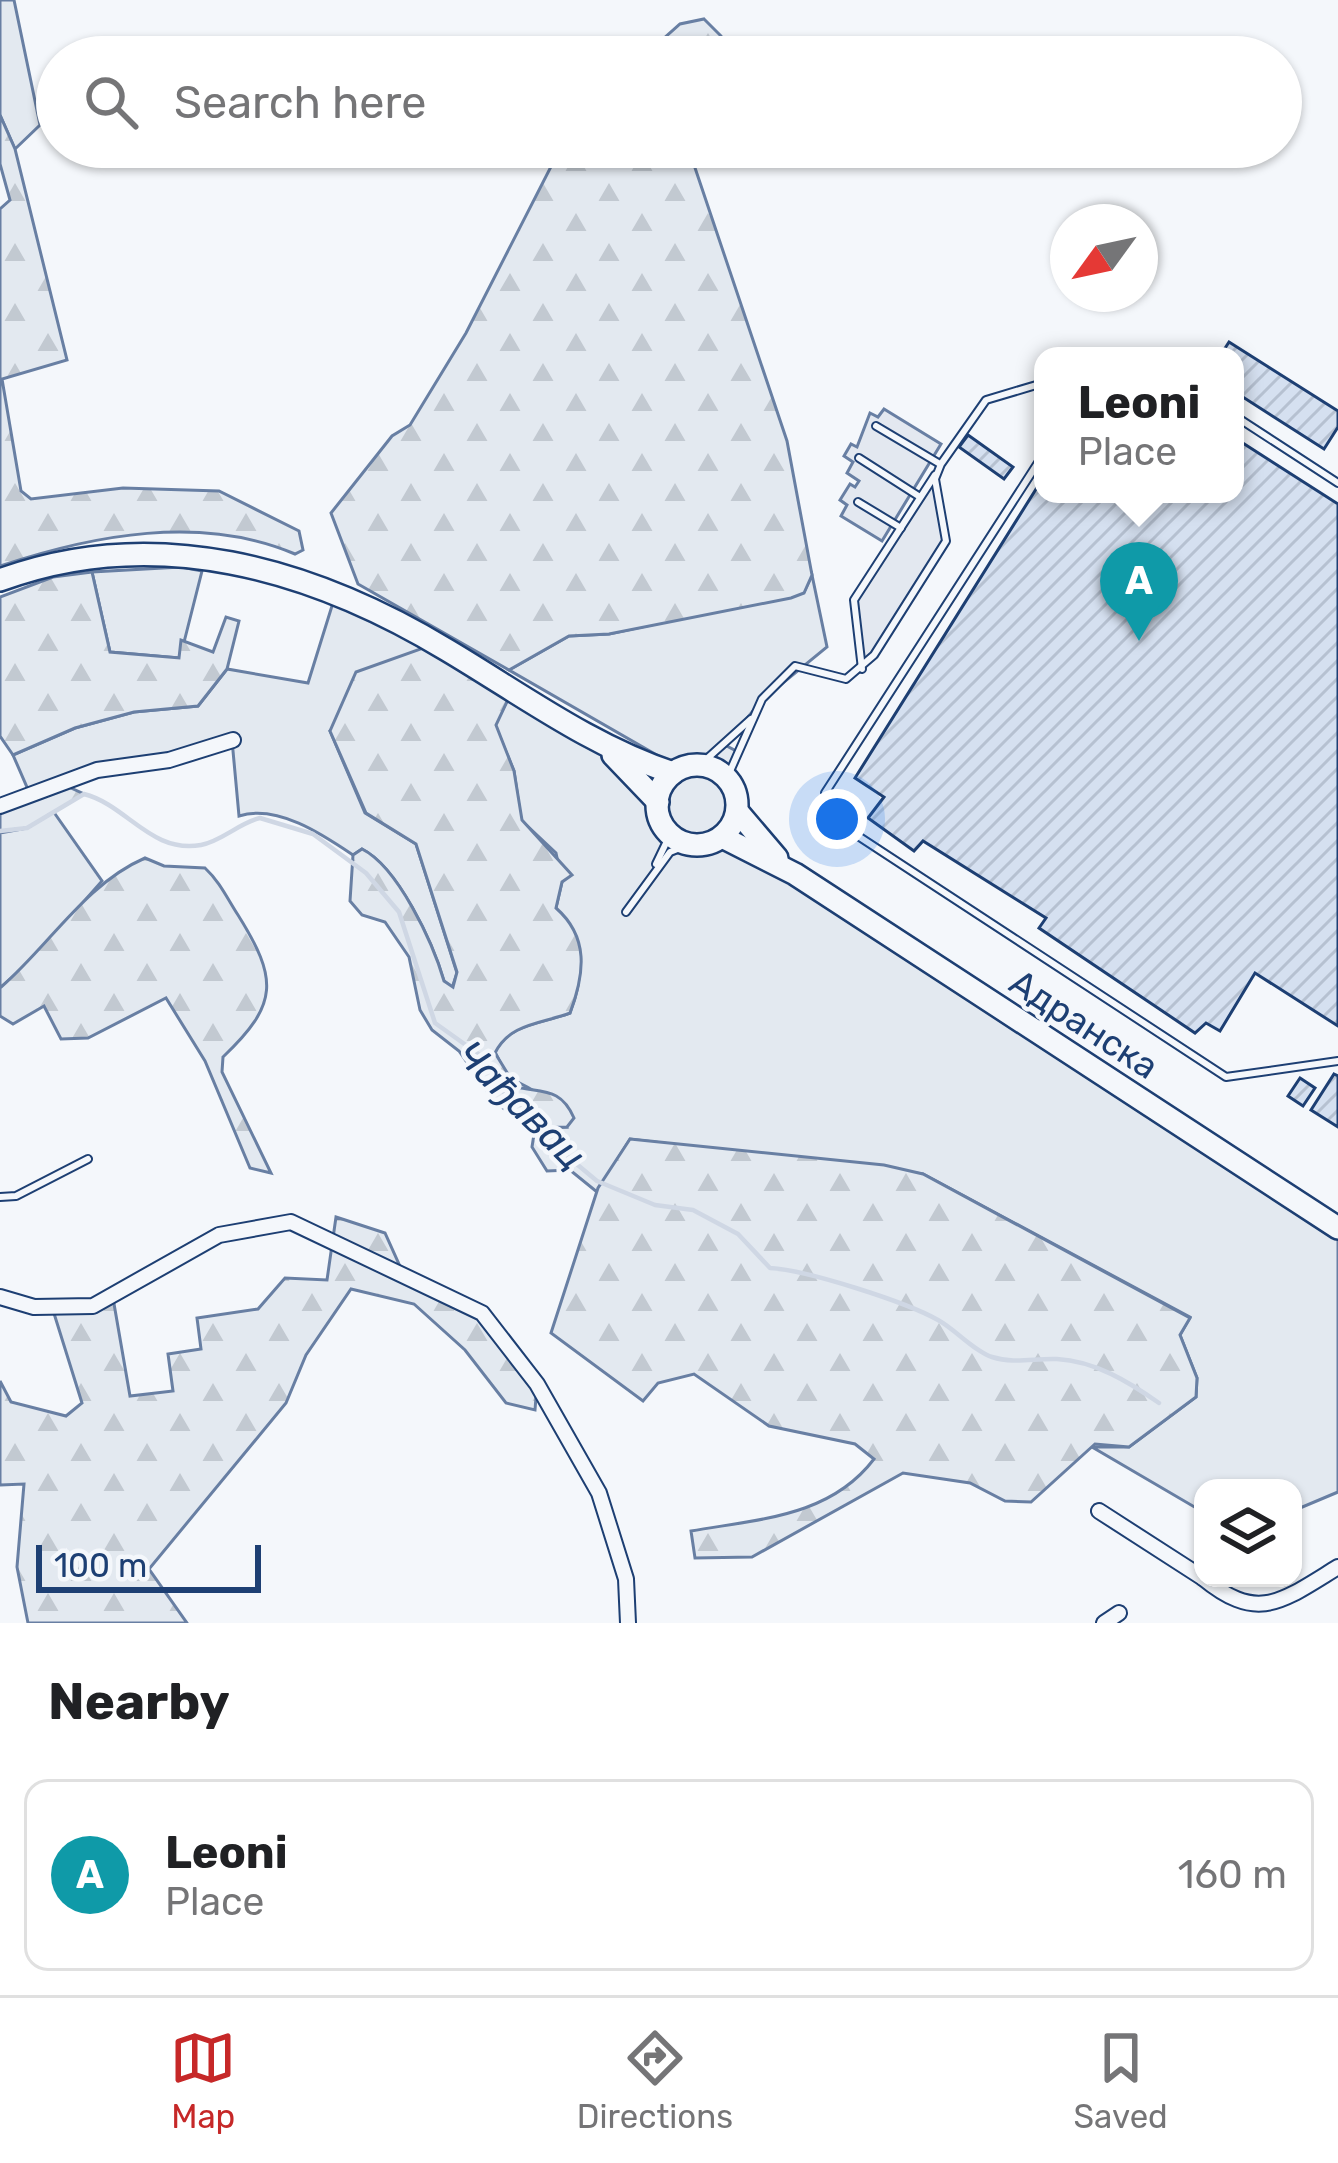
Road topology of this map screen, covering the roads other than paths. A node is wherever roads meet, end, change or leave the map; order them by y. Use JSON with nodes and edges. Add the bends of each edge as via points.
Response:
{"nodes":[{"id":1,"x":1034,"y":386,"type":"edge"},
{"id":2,"x":1244,"y":422,"type":"edge"},
{"id":3,"x":876,"y":426,"type":"dead end"},
{"id":4,"x":859,"y":458,"type":"dead end"},
{"id":5,"x":939,"y":468,"type":"junction"},
{"id":6,"x":1034,"y":469,"type":"edge"},
{"id":7,"x":1338,"y":483,"type":"edge"},
{"id":8,"x":920,"y":497,"type":"junction"},
{"id":9,"x":858,"y":502,"type":"dead end"},
{"id":10,"x":901,"y":528,"type":"junction"},
{"id":11,"x":0,"y":580,"type":"edge"},
{"id":12,"x":862,"y":668,"type":"junction"},
{"id":13,"x":754,"y":716,"type":"junction"},
{"id":14,"x":595,"y":739,"type":"junction"},
{"id":15,"x":232,"y":740,"type":"dead end"},
{"id":16,"x":700,"y":765,"type":"junction"},
{"id":17,"x":673,"y":773,"type":"junction"},
{"id":18,"x":727,"y":778,"type":"junction"},
{"id":19,"x":658,"y":802,"type":"junction"},
{"id":20,"x":0,"y":806,"type":"edge"},
{"id":21,"x":737,"y":811,"type":"junction"},
{"id":22,"x":665,"y":829,"type":"junction"},
{"id":23,"x":722,"y":837,"type":"junction"},
{"id":24,"x":691,"y":844,"type":"junction"},
{"id":25,"x":795,"y":874,"type":"junction"},
{"id":26,"x":642,"y":889,"type":"junction"},
{"id":27,"x":626,"y":911,"type":"dead end"},
{"id":28,"x":1338,"y":1061,"type":"edge"},
{"id":29,"x":88,"y":1159,"type":"dead end"},
{"id":30,"x":0,"y":1197,"type":"edge"},
{"id":31,"x":1338,"y":1228,"type":"edge"},
{"id":32,"x":0,"y":1298,"type":"edge"},
{"id":33,"x":1099,"y":1511,"type":"dead end"},
{"id":34,"x":1338,"y":1568,"type":"edge"},
{"id":35,"x":1194,"y":1572,"type":"edge"},
{"id":36,"x":1302,"y":1585,"type":"edge"},
{"id":37,"x":1213,"y":1587,"type":"edge"},
{"id":38,"x":1298,"y":1587,"type":"edge"},
{"id":39,"x":1119,"y":1612,"type":"dead end"},
{"id":40,"x":628,"y":1623,"type":"edge"},
{"id":41,"x":1104,"y":1623,"type":"edge"}],
"edges":[{"from":1,"to":5,"type":"lane","via":[[986,400]]},
{"from":2,"to":7,"type":"lane"},
{"from":3,"to":5,"type":"lane"},
{"from":4,"to":8,"type":"lane"},
{"from":5,"to":8,"type":"lane"},
{"from":5,"to":12,"type":"lane","via":[[946,541]]},
{"from":6,"to":28,"type":"lane","via":[[825,793],[826,815],[1226,1077]]},
{"from":8,"to":10,"type":"lane"},
{"from":9,"to":10,"type":"lane"},
{"from":10,"to":12,"type":"lane","via":[[852,608]]},
{"from":11,"to":14,"type":"main road","via":[[73,559],[145,553],[272,570],[400,623]]},
{"from":12,"to":13,"type":"lane","via":[[846,680],[795,666]]},
{"from":13,"to":16,"type":"lane"},
{"from":13,"to":18,"type":"lane"},
{"from":14,"to":17,"type":"main road"},
{"from":14,"to":19,"type":"main road"},
{"from":15,"to":20,"type":"street","via":[[97,770]]},
{"from":16,"to":17,"type":"main road"},
{"from":16,"to":18,"type":"main road"},
{"from":17,"to":19,"type":"main road"},
{"from":18,"to":21,"type":"main road"},
{"from":19,"to":22,"type":"main road"},
{"from":21,"to":23,"type":"main road"},
{"from":21,"to":25,"type":"main road","name":"Адранска"},
{"from":22,"to":24,"type":"main road"},
{"from":22,"to":26,"type":"lane","via":[[664,849]]},
{"from":23,"to":24,"type":"main road"},
{"from":23,"to":25,"type":"main road","name":"Адранска"},
{"from":24,"to":26,"type":"lane","via":[[670,853]]},
{"from":25,"to":31,"type":"main road","name":"Адранска"},
{"from":26,"to":27,"type":"lane"},
{"from":29,"to":30,"type":"lane"},
{"from":32,"to":40,"type":"street","via":[[34,1307],[93,1306],[219,1235],[291,1222],[482,1313],[537,1384],[599,1492],[626,1579]]},
{"from":33,"to":35,"type":"street"},
{"from":34,"to":36,"type":"street"},
{"from":37,"to":38,"type":"street","via":[[1256,1607]]},
{"from":39,"to":41,"type":"street"}]}
